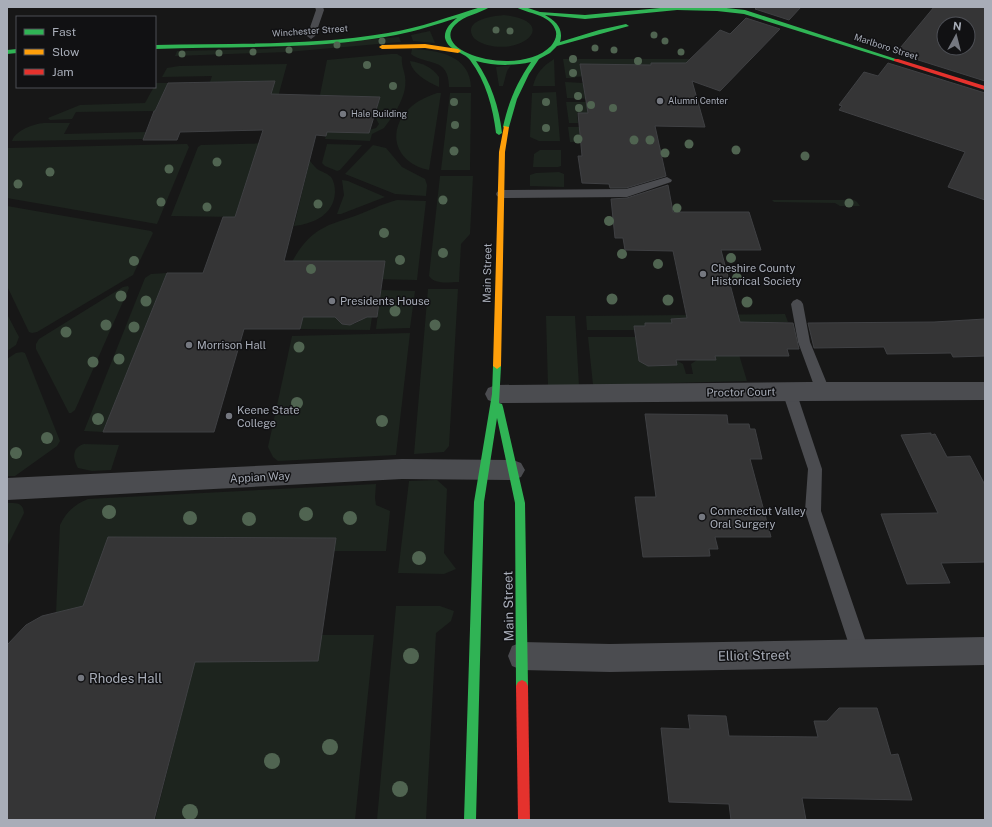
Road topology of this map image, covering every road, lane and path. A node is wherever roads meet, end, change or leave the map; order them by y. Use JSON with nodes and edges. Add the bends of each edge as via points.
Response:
{"nodes":[{"id":1,"x":319,"y":7,"type":"edge"},
{"id":2,"x":487,"y":7,"type":"edge"},
{"id":3,"x":519,"y":7,"type":"edge"},
{"id":4,"x":726,"y":7,"type":"edge"},
{"id":5,"x":476,"y":8,"type":"edge"},
{"id":6,"x":537,"y":10,"type":"edge"},
{"id":7,"x":748,"y":10,"type":"edge"},
{"id":8,"x":463,"y":14,"type":"junction"},
{"id":9,"x":654,"y":19,"type":"dead end"},
{"id":10,"x":634,"y":24,"type":"dead end"},
{"id":11,"x":781,"y":24,"type":"junction"},
{"id":12,"x":311,"y":36,"type":"dead end"},
{"id":13,"x":555,"y":45,"type":"junction"},
{"id":14,"x":156,"y":47,"type":"edge"},
{"id":15,"x":376,"y":47,"type":"dead end"},
{"id":16,"x":458,"y":51,"type":"junction"},
{"id":17,"x":471,"y":57,"type":"junction"},
{"id":18,"x":537,"y":58,"type":"junction"},
{"id":19,"x":985,"y":88,"type":"edge"},
{"id":20,"x":502,"y":152,"type":"junction"},
{"id":21,"x":667,"y":180,"type":"dead end"},
{"id":22,"x":502,"y":194,"type":"junction"},
{"id":23,"x":798,"y":304,"type":"dead end"},
{"id":24,"x":789,"y":391,"type":"junction"},
{"id":25,"x":823,"y":391,"type":"junction"},
{"id":26,"x":985,"y":391,"type":"edge"},
{"id":27,"x":496,"y":394,"type":"junction"},
{"id":28,"x":484,"y":469,"type":"junction"},
{"id":29,"x":513,"y":470,"type":"junction"},
{"id":30,"x":7,"y":489,"type":"edge"},
{"id":31,"x":985,"y":652,"type":"edge"},
{"id":32,"x":861,"y":654,"type":"junction"},
{"id":33,"x":522,"y":656,"type":"junction"},
{"id":34,"x":470,"y":820,"type":"edge"},
{"id":35,"x":524,"y":820,"type":"edge"}],
"edges":[{"from":1,"to":12,"type":"lane"},
{"from":2,"to":5,"type":"main road","name":"Winchester Street"},
{"from":3,"to":6,"type":"main road","name":"Marlboro Street"},
{"from":4,"to":7,"type":"main road"},
{"from":5,"to":8,"type":"main road","name":"Winchester Street"},
{"from":6,"to":7,"type":"main road","name":"Marlboro Street","via":[[585,17],[677,8]]},
{"from":6,"to":13,"type":"main road","via":[[550,17],[559,29]]},
{"from":7,"to":11,"type":"main road","name":"Marlboro Street"},
{"from":8,"to":14,"type":"main road","name":"Winchester Street","via":[[404,32],[371,36],[244,45]]},
{"from":8,"to":16,"type":"main road","via":[[454,20],[447,35]]},
{"from":9,"to":11,"type":"main road","name":"Marlboro Street","via":[[694,15],[734,17]]},
{"from":10,"to":13,"type":"main road"},
{"from":11,"to":19,"type":"main road","name":"Marlboro Street"},
{"from":13,"to":18,"type":"main road"},
{"from":15,"to":16,"type":"main road","via":[[425,46]]},
{"from":16,"to":17,"type":"main road"},
{"from":17,"to":18,"type":"main road","via":[[504,63]]},
{"from":17,"to":20,"type":"main road","name":"Main Street","via":[[492,90]]},
{"from":18,"to":20,"type":"main road","name":"Main Street","via":[[520,79],[511,103]]},
{"from":20,"to":22,"type":"main road","name":"Main Street"},
{"from":21,"to":22,"type":"lane","via":[[627,193]]},
{"from":22,"to":27,"type":"main road","name":"Main Street"},
{"from":23,"to":25,"type":"lane","via":[[804,342]]},
{"from":24,"to":25,"type":"street","name":"Proctor Court"},
{"from":24,"to":27,"type":"street","name":"Proctor Court"},
{"from":24,"to":32,"type":"lane","via":[[815,469],[811,502],[813,511]]},
{"from":25,"to":26,"type":"street","name":"Proctor Court"},
{"from":27,"to":28,"type":"main road","name":"Main Street"},
{"from":27,"to":29,"type":"main road","name":"Main Street"},
{"from":28,"to":29,"type":"street","name":"Appian Way"},
{"from":28,"to":30,"type":"street","name":"Appian Way","via":[[402,469]]},
{"from":28,"to":34,"type":"main road","name":"Main Street","via":[[479,502]]},
{"from":29,"to":33,"type":"main road","name":"Main Street","via":[[520,503]]},
{"from":31,"to":32,"type":"street","name":"Elliot Street"},
{"from":32,"to":33,"type":"street","name":"Elliot Street","via":[[610,658]]},
{"from":33,"to":35,"type":"main road","name":"Main Street"}]}
